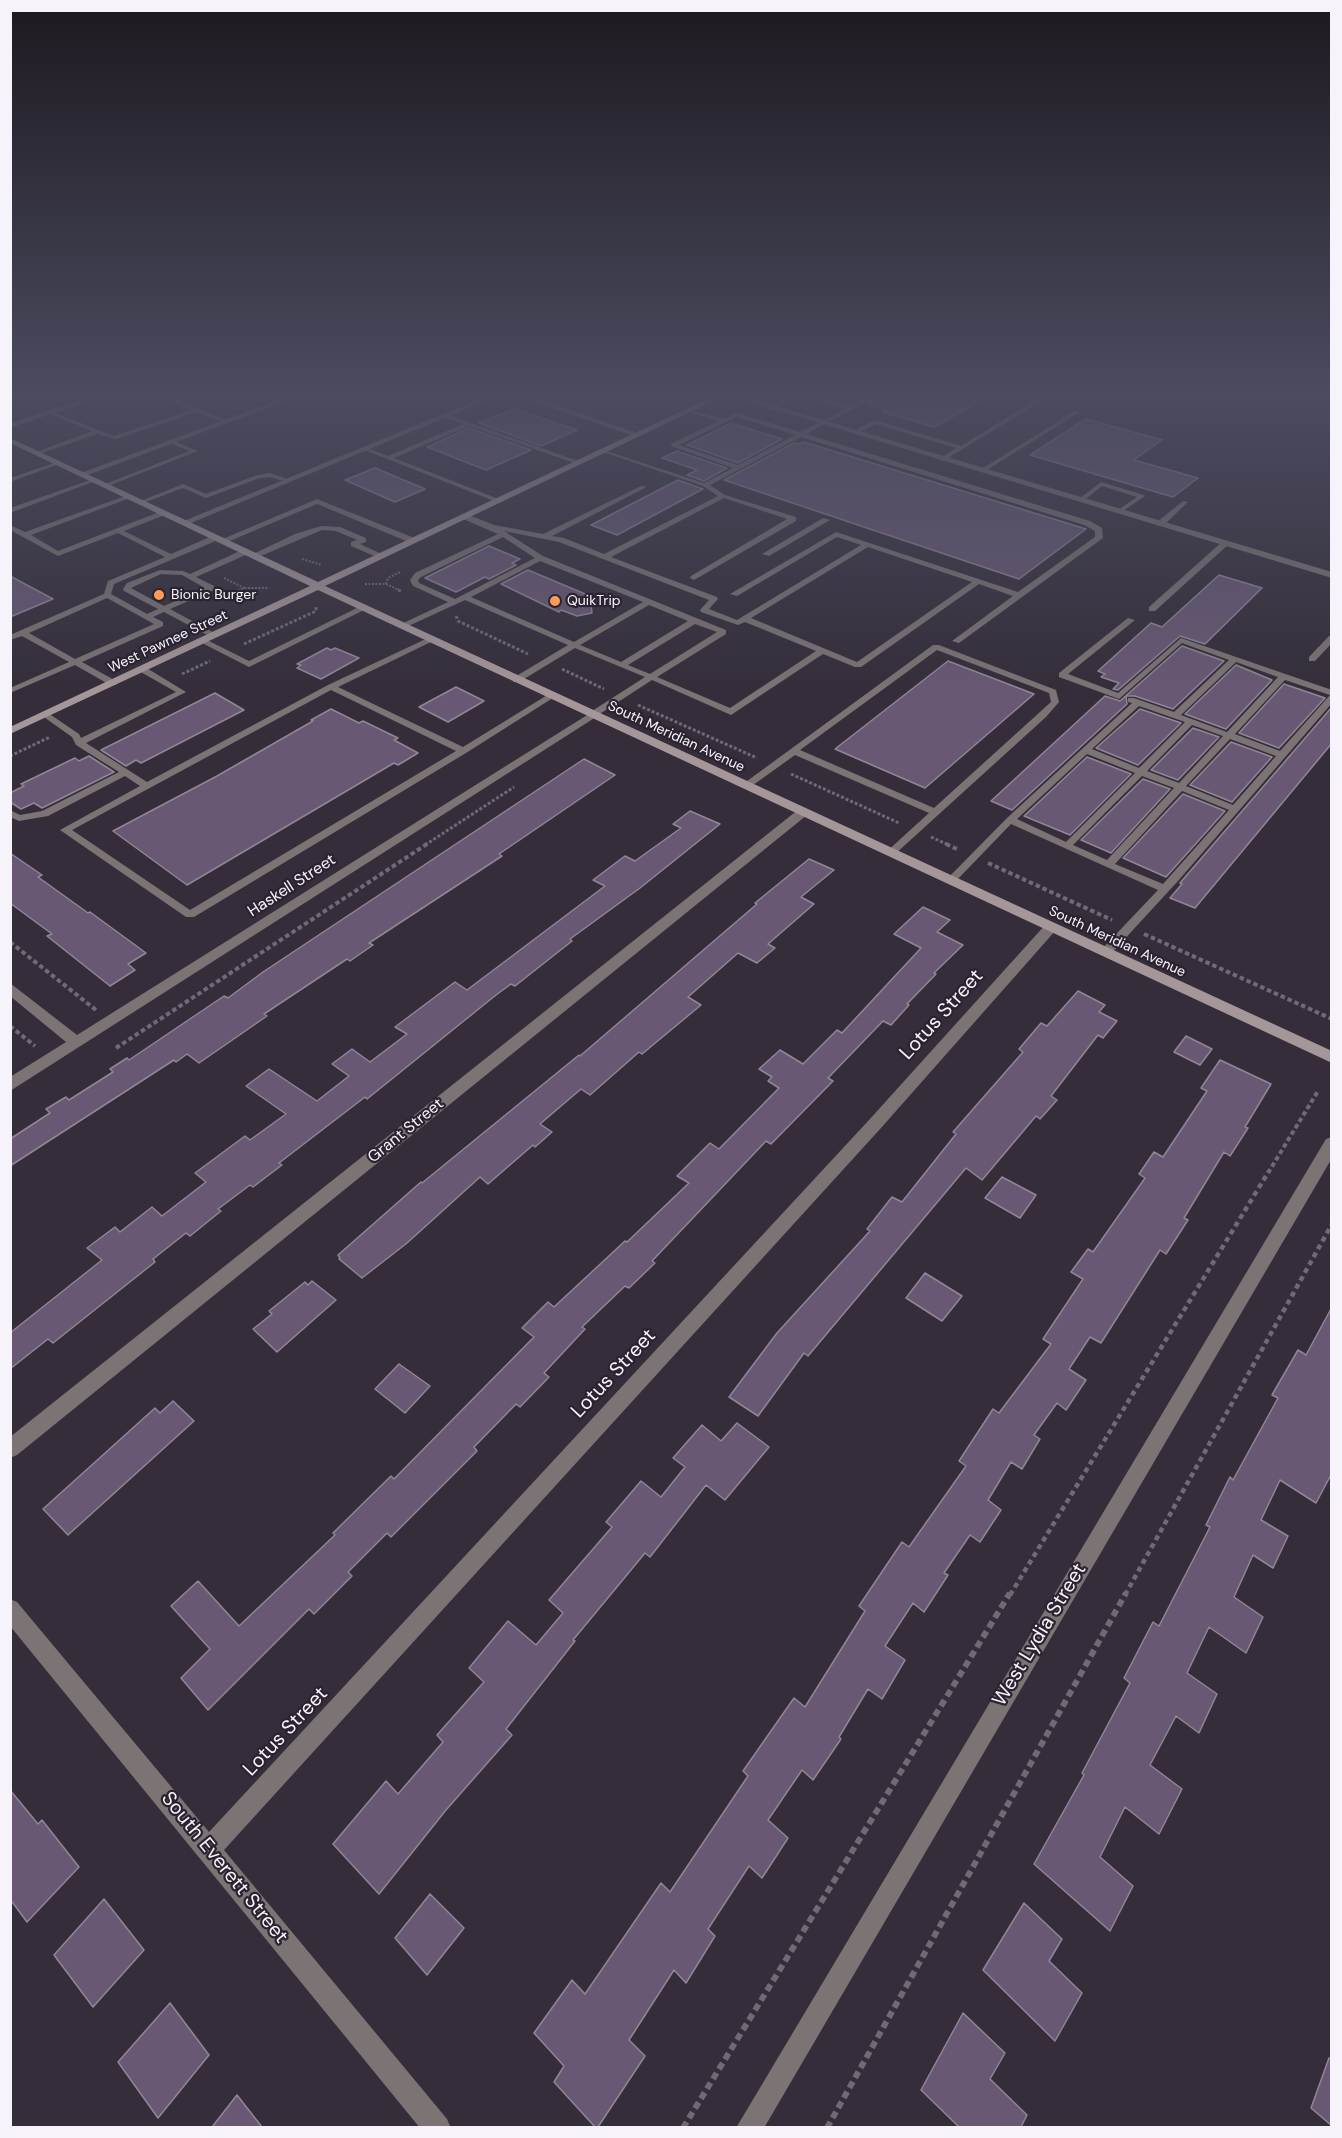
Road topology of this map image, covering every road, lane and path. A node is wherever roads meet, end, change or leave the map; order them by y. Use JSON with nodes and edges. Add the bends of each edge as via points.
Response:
{"nodes":[{"id":1,"x":69,"y":493,"type":"edge"},
{"id":2,"x":122,"y":493,"type":"edge"},
{"id":3,"x":165,"y":493,"type":"edge"},
{"id":4,"x":199,"y":493,"type":"edge"},
{"id":5,"x":215,"y":493,"type":"edge"},
{"id":6,"x":256,"y":493,"type":"edge"},
{"id":7,"x":478,"y":493,"type":"edge"},
{"id":8,"x":517,"y":493,"type":"edge"},
{"id":9,"x":632,"y":493,"type":"edge"},
{"id":10,"x":718,"y":493,"type":"edge"},
{"id":11,"x":989,"y":493,"type":"edge"},
{"id":12,"x":1057,"y":493,"type":"edge"},
{"id":13,"x":1090,"y":493,"type":"edge"},
{"id":14,"x":1131,"y":493,"type":"edge"},
{"id":15,"x":129,"y":496,"type":"junction"},
{"id":16,"x":723,"y":496,"type":"junction"},
{"id":17,"x":1081,"y":500,"type":"junction"},
{"id":18,"x":499,"y":501,"type":"junction"},
{"id":19,"x":141,"y":502,"type":"junction"},
{"id":20,"x":1185,"y":502,"type":"dead end"},
{"id":21,"x":10,"y":511,"type":"edge"},
{"id":22,"x":1120,"y":512,"type":"junction"},
{"id":23,"x":162,"y":513,"type":"junction"},
{"id":24,"x":466,"y":516,"type":"junction"},
{"id":25,"x":826,"y":520,"type":"dead end"},
{"id":26,"x":183,"y":523,"type":"junction"},
{"id":27,"x":1160,"y":524,"type":"junction"},
{"id":28,"x":10,"y":527,"type":"edge"},
{"id":29,"x":492,"y":527,"type":"junction"},
{"id":30,"x":117,"y":530,"type":"junction"},
{"id":31,"x":502,"y":534,"type":"junction"},
{"id":32,"x":25,"y":535,"type":"junction"},
{"id":33,"x":544,"y":537,"type":"junction"},
{"id":34,"x":218,"y":540,"type":"junction"},
{"id":35,"x":414,"y":541,"type":"junction"},
{"id":36,"x":1226,"y":543,"type":"junction"},
{"id":37,"x":868,"y":544,"type":"junction"},
{"id":38,"x":747,"y":547,"type":"junction"},
{"id":39,"x":249,"y":554,"type":"junction"},
{"id":40,"x":766,"y":554,"type":"junction"},
{"id":41,"x":382,"y":556,"type":"junction"},
{"id":42,"x":171,"y":557,"type":"junction"},
{"id":43,"x":604,"y":557,"type":"junction"},
{"id":44,"x":540,"y":558,"type":"junction"},
{"id":45,"x":161,"y":561,"type":"junction"},
{"id":46,"x":788,"y":562,"type":"junction"},
{"id":47,"x":507,"y":566,"type":"dead end"},
{"id":48,"x":517,"y":570,"type":"junction"},
{"id":49,"x":186,"y":575,"type":"junction"},
{"id":50,"x":489,"y":575,"type":"dead end"},
{"id":51,"x":1332,"y":575,"type":"edge"},
{"id":52,"x":694,"y":578,"type":"dead end"},
{"id":53,"x":499,"y":579,"type":"junction"},
{"id":54,"x":978,"y":581,"type":"junction"},
{"id":55,"x":365,"y":584,"type":"dead end"},
{"id":56,"x":472,"y":584,"type":"dead end"},
{"id":57,"x":318,"y":587,"type":"junction"},
{"id":58,"x":482,"y":588,"type":"junction"},
{"id":59,"x":404,"y":592,"type":"dead end"},
{"id":60,"x":734,"y":594,"type":"dead end"},
{"id":61,"x":107,"y":595,"type":"junction"},
{"id":62,"x":1019,"y":595,"type":"junction"},
{"id":63,"x":465,"y":597,"type":"junction"},
{"id":64,"x":455,"y":602,"type":"junction"},
{"id":65,"x":649,"y":602,"type":"junction"},
{"id":66,"x":364,"y":608,"type":"junction"},
{"id":67,"x":441,"y":608,"type":"junction"},
{"id":68,"x":164,"y":609,"type":"junction"},
{"id":69,"x":1152,"y":609,"type":"dead end"},
{"id":70,"x":147,"y":617,"type":"junction"},
{"id":71,"x":695,"y":620,"type":"junction"},
{"id":72,"x":1131,"y":620,"type":"dead end"},
{"id":73,"x":741,"y":621,"type":"junction"},
{"id":74,"x":401,"y":626,"type":"junction"},
{"id":75,"x":723,"y":632,"type":"junction"},
{"id":76,"x":23,"y":633,"type":"junction"},
{"id":77,"x":214,"y":635,"type":"junction"},
{"id":78,"x":10,"y":638,"type":"edge"},
{"id":79,"x":1332,"y":638,"type":"edge"},
{"id":80,"x":429,"y":639,"type":"junction"},
{"id":81,"x":202,"y":641,"type":"junction"},
{"id":82,"x":956,"y":641,"type":"dead end"},
{"id":83,"x":574,"y":645,"type":"junction"},
{"id":84,"x":822,"y":651,"type":"junction"},
{"id":85,"x":1234,"y":659,"type":"junction"},
{"id":86,"x":1312,"y":659,"type":"dead end"},
{"id":87,"x":76,"y":662,"type":"junction"},
{"id":88,"x":546,"y":662,"type":"junction"},
{"id":89,"x":622,"y":665,"type":"junction"},
{"id":90,"x":142,"y":669,"type":"junction"},
{"id":91,"x":1284,"y":676,"type":"junction"},
{"id":92,"x":651,"y":677,"type":"junction"},
{"id":93,"x":516,"y":680,"type":"junction"},
{"id":94,"x":113,"y":683,"type":"junction"},
{"id":95,"x":331,"y":687,"type":"junction"},
{"id":96,"x":10,"y":692,"type":"edge"},
{"id":97,"x":1332,"y":695,"type":"edge"},
{"id":98,"x":552,"y":696,"type":"junction"},
{"id":99,"x":621,"y":696,"type":"junction"},
{"id":100,"x":1119,"y":696,"type":"junction"},
{"id":101,"x":1137,"y":703,"type":"junction"},
{"id":102,"x":45,"y":715,"type":"junction"},
{"id":103,"x":592,"y":715,"type":"junction"},
{"id":104,"x":1175,"y":716,"type":"junction"},
{"id":105,"x":1190,"y":722,"type":"junction"},
{"id":106,"x":12,"y":729,"type":"edge"},
{"id":107,"x":1229,"y":736,"type":"junction"},
{"id":108,"x":80,"y":743,"type":"junction"},
{"id":109,"x":1086,"y":750,"type":"junction"},
{"id":110,"x":463,"y":751,"type":"junction"},
{"id":111,"x":794,"y":751,"type":"junction"},
{"id":112,"x":1283,"y":755,"type":"junction"},
{"id":113,"x":774,"y":766,"type":"junction"},
{"id":114,"x":126,"y":772,"type":"junction"},
{"id":115,"x":1140,"y":772,"type":"junction"},
{"id":116,"x":517,"y":785,"type":"dead end"},
{"id":117,"x":147,"y":786,"type":"junction"},
{"id":118,"x":746,"y":786,"type":"junction"},
{"id":119,"x":1180,"y":788,"type":"junction"},
{"id":120,"x":1235,"y":809,"type":"junction"},
{"id":121,"x":802,"y":812,"type":"junction"},
{"id":122,"x":935,"y":812,"type":"junction"},
{"id":123,"x":10,"y":813,"type":"edge"},
{"id":124,"x":1010,"y":820,"type":"junction"},
{"id":125,"x":915,"y":830,"type":"junction"},
{"id":126,"x":1067,"y":846,"type":"junction"},
{"id":127,"x":890,"y":853,"type":"junction"},
{"id":128,"x":974,"y":857,"type":"junction"},
{"id":129,"x":1108,"y":865,"type":"junction"},
{"id":130,"x":950,"y":881,"type":"junction"},
{"id":131,"x":1165,"y":889,"type":"junction"},
{"id":132,"x":1051,"y":927,"type":"junction"},
{"id":133,"x":1129,"y":927,"type":"junction"},
{"id":134,"x":10,"y":942,"type":"edge"},
{"id":135,"x":1105,"y":953,"type":"junction"},
{"id":136,"x":10,"y":988,"type":"edge"},
{"id":137,"x":99,"y":1012,"type":"dead end"},
{"id":138,"x":1332,"y":1019,"type":"edge"},
{"id":139,"x":10,"y":1026,"type":"edge"},
{"id":140,"x":77,"y":1043,"type":"junction"},
{"id":141,"x":116,"y":1048,"type":"dead end"},
{"id":142,"x":39,"y":1050,"type":"dead end"},
{"id":143,"x":1332,"y":1058,"type":"edge"},
{"id":144,"x":10,"y":1085,"type":"edge"},
{"id":145,"x":1318,"y":1091,"type":"dead end"},
{"id":146,"x":1332,"y":1143,"type":"edge"},
{"id":147,"x":1332,"y":1224,"type":"edge"},
{"id":148,"x":10,"y":1449,"type":"edge"},
{"id":149,"x":10,"y":1609,"type":"edge"},
{"id":150,"x":209,"y":1849,"type":"junction"},
{"id":151,"x":438,"y":2127,"type":"edge"},
{"id":152,"x":683,"y":2127,"type":"edge"},
{"id":153,"x":750,"y":2127,"type":"edge"},
{"id":154,"x":827,"y":2127,"type":"edge"}],
"edges":[{"from":1,"to":21,"type":"lane"},
{"from":2,"to":15,"type":"main road","name":"South Meridian Avenue"},
{"from":3,"to":19,"type":"lane"},
{"from":4,"to":5,"type":"lane","via":[[206,496]]},
{"from":6,"to":26,"type":"street"},
{"from":7,"to":18,"type":"lane"},
{"from":8,"to":18,"type":"main road","name":"West Pawnee Street"},
{"from":9,"to":33,"type":"lane"},
{"from":10,"to":16,"type":"lane"},
{"from":11,"to":62,"type":"lane","via":[[1099,530],[1099,538]]},
{"from":12,"to":17,"type":"street"},
{"from":13,"to":17,"type":"lane"},
{"from":14,"to":22,"type":"lane","via":[[1142,496]]},
{"from":15,"to":19,"type":"main road","name":"South Meridian Avenue"},
{"from":15,"to":32,"type":"lane"},
{"from":16,"to":38,"type":"lane","via":[[793,519]]},
{"from":16,"to":43,"type":"lane"},
{"from":17,"to":22,"type":"street"},
{"from":18,"to":24,"type":"main road","name":"West Pawnee Street"},
{"from":19,"to":23,"type":"main road","name":"South Meridian Avenue"},
{"from":20,"to":27,"type":"lane"},
{"from":22,"to":27,"type":"street"},
{"from":23,"to":26,"type":"main road","name":"South Meridian Avenue"},
{"from":23,"to":30,"type":"lane"},
{"from":24,"to":29,"type":"lane"},
{"from":24,"to":35,"type":"main road","name":"West Pawnee Street"},
{"from":25,"to":40,"type":"lane"},
{"from":26,"to":34,"type":"main road","name":"South Meridian Avenue"},
{"from":27,"to":36,"type":"street"},
{"from":28,"to":32,"type":"lane"},
{"from":29,"to":31,"type":"lane"},
{"from":29,"to":33,"type":"lane"},
{"from":30,"to":32,"type":"lane","via":[[58,554]]},
{"from":30,"to":42,"type":"lane"},
{"from":31,"to":44,"type":"lane"},
{"from":31,"to":64,"type":"lane","via":[[414,580]]},
{"from":33,"to":43,"type":"lane"},
{"from":34,"to":35,"type":"lane","via":[[317,501]]},
{"from":34,"to":39,"type":"main road","name":"South Meridian Avenue"},
{"from":34,"to":42,"type":"lane"},
{"from":35,"to":41,"type":"main road","name":"West Pawnee Street"},
{"from":36,"to":51,"type":"street"},
{"from":36,"to":69,"type":"lane"},
{"from":37,"to":46,"type":"lane","via":[[836,534]]},
{"from":37,"to":54,"type":"lane"},
{"from":37,"to":73,"type":"lane"},
{"from":38,"to":40,"type":"lane"},
{"from":38,"to":52,"type":"lane"},
{"from":39,"to":41,"type":"lane","via":[[321,528],[333,528],[363,540],[354,544]]},
{"from":39,"to":49,"type":"lane"},
{"from":39,"to":57,"type":"main road","name":"South Meridian Avenue"},
{"from":40,"to":46,"type":"lane"},
{"from":41,"to":57,"type":"main road","name":"West Pawnee Street"},
{"from":42,"to":45,"type":"lane"},
{"from":43,"to":73,"type":"lane","via":[[714,599],[704,610]]},
{"from":44,"to":48,"type":"lane"},
{"from":44,"to":65,"type":"lane"},
{"from":45,"to":49,"type":"lane"},
{"from":45,"to":61,"type":"lane","via":[[111,583]]},
{"from":46,"to":60,"type":"lane"},
{"from":47,"to":48,"type":"lane"},
{"from":48,"to":53,"type":"lane"},
{"from":49,"to":68,"type":"lane","via":[[211,588]]},
{"from":49,"to":68,"type":"lane","via":[[160,572],[127,589]]},
{"from":50,"to":53,"type":"lane"},
{"from":53,"to":58,"type":"lane"},
{"from":54,"to":62,"type":"lane"},
{"from":54,"to":84,"type":"lane","via":[[858,665]]},
{"from":55,"to":59,"type":"path","via":[[386,584]]},
{"from":56,"to":58,"type":"lane"},
{"from":57,"to":66,"type":"main road","name":"South Meridian Avenue"},
{"from":57,"to":77,"type":"main road","name":"West Pawnee Street"},
{"from":58,"to":63,"type":"lane"},
{"from":61,"to":70,"type":"lane"},
{"from":61,"to":76,"type":"lane"},
{"from":62,"to":82,"type":"lane"},
{"from":63,"to":64,"type":"lane"},
{"from":63,"to":83,"type":"lane"},
{"from":64,"to":67,"type":"lane"},
{"from":65,"to":71,"type":"lane"},
{"from":65,"to":83,"type":"lane"},
{"from":66,"to":74,"type":"main road","name":"South Meridian Avenue"},
{"from":66,"to":81,"type":"lane","via":[[249,664]]},
{"from":67,"to":74,"type":"lane"},
{"from":67,"to":88,"type":"path","via":[[454,613],[458,621]]},
{"from":68,"to":70,"type":"lane"},
{"from":68,"to":77,"type":"lane"},
{"from":70,"to":87,"type":"lane","via":[[159,624]]},
{"from":71,"to":75,"type":"lane"},
{"from":71,"to":89,"type":"lane"},
{"from":72,"to":100,"type":"lane","via":[[1062,675]]},
{"from":73,"to":75,"type":"lane"},
{"from":73,"to":84,"type":"lane"},
{"from":74,"to":80,"type":"main road","name":"South Meridian Avenue"},
{"from":75,"to":92,"type":"lane"},
{"from":76,"to":78,"type":"lane"},
{"from":76,"to":87,"type":"lane"},
{"from":77,"to":81,"type":"main road","name":"West Pawnee Street"},
{"from":79,"to":86,"type":"lane"},
{"from":80,"to":93,"type":"main road","name":"South Meridian Avenue"},
{"from":80,"to":95,"type":"lane"},
{"from":81,"to":90,"type":"main road","name":"West Pawnee Street"},
{"from":83,"to":88,"type":"lane"},
{"from":83,"to":89,"type":"lane"},
{"from":84,"to":92,"type":"lane","via":[[731,712]]},
{"from":85,"to":91,"type":"lane"},
{"from":85,"to":100,"type":"lane","via":[[1181,640]]},
{"from":85,"to":104,"type":"lane"},
{"from":87,"to":94,"type":"lane"},
{"from":87,"to":96,"type":"lane"},
{"from":88,"to":93,"type":"lane"},
{"from":88,"to":99,"type":"path"},
{"from":89,"to":92,"type":"lane"},
{"from":90,"to":94,"type":"main road","name":"West Pawnee Street"},
{"from":90,"to":108,"type":"lane","via":[[183,692]]},
{"from":91,"to":97,"type":"lane"},
{"from":91,"to":107,"type":"lane"},
{"from":92,"to":99,"type":"lane"},
{"from":93,"to":98,"type":"main road","name":"South Meridian Avenue"},
{"from":94,"to":102,"type":"main road","name":"West Pawnee Street"},
{"from":95,"to":110,"type":"lane"},
{"from":95,"to":117,"type":"lane"},
{"from":97,"to":112,"type":"lane"},
{"from":98,"to":103,"type":"main road","name":"South Meridian Avenue"},
{"from":98,"to":110,"type":"lane"},
{"from":99,"to":103,"type":"lane"},
{"from":99,"to":113,"type":"path"},
{"from":100,"to":101,"type":"lane"},
{"from":101,"to":104,"type":"lane"},
{"from":101,"to":109,"type":"lane"},
{"from":102,"to":106,"type":"main road","name":"West Pawnee Street"},
{"from":102,"to":108,"type":"lane","via":[[76,735]]},
{"from":103,"to":118,"type":"main road","name":"South Meridian Avenue"},
{"from":103,"to":140,"type":"street","name":"Haskell Street"},
{"from":104,"to":105,"type":"lane"},
{"from":105,"to":107,"type":"lane"},
{"from":105,"to":115,"type":"lane"},
{"from":107,"to":112,"type":"lane"},
{"from":107,"to":119,"type":"lane"},
{"from":108,"to":114,"type":"lane"},
{"from":109,"to":115,"type":"lane"},
{"from":109,"to":124,"type":"lane"},
{"from":110,"to":117,"type":"lane","via":[[190,915],[65,830]]},
{"from":111,"to":113,"type":"lane"},
{"from":111,"to":122,"type":"lane"},
{"from":111,"to":122,"type":"lane","via":[[936,647],[1053,692],[1054,702],[1043,715]]},
{"from":112,"to":120,"type":"lane"},
{"from":113,"to":118,"type":"lane"},
{"from":113,"to":125,"type":"path"},
{"from":114,"to":117,"type":"lane"},
{"from":114,"to":123,"type":"lane","via":[[45,814],[19,818]]},
{"from":115,"to":119,"type":"lane"},
{"from":115,"to":126,"type":"lane"},
{"from":116,"to":141,"type":"path"},
{"from":118,"to":121,"type":"main road","name":"South Meridian Avenue"},
{"from":119,"to":120,"type":"lane"},
{"from":119,"to":129,"type":"lane"},
{"from":120,"to":131,"type":"lane"},
{"from":121,"to":127,"type":"main road","name":"South Meridian Avenue"},
{"from":121,"to":148,"type":"street","name":"Grant Street"},
{"from":122,"to":125,"type":"lane"},
{"from":124,"to":126,"type":"lane"},
{"from":124,"to":128,"type":"lane"},
{"from":125,"to":127,"type":"lane"},
{"from":125,"to":128,"type":"path"},
{"from":126,"to":129,"type":"lane"},
{"from":127,"to":130,"type":"main road","name":"South Meridian Avenue"},
{"from":128,"to":130,"type":"lane"},
{"from":128,"to":133,"type":"path"},
{"from":129,"to":131,"type":"lane"},
{"from":130,"to":132,"type":"main road","name":"South Meridian Avenue"},
{"from":131,"to":133,"type":"lane"},
{"from":132,"to":135,"type":"main road","name":"South Meridian Avenue"},
{"from":132,"to":150,"type":"street","name":"Lotus Street"},
{"from":133,"to":135,"type":"lane"},
{"from":133,"to":138,"type":"path"},
{"from":134,"to":137,"type":"path"},
{"from":135,"to":143,"type":"main road","name":"South Meridian Avenue"},
{"from":136,"to":140,"type":"street"},
{"from":139,"to":142,"type":"path"},
{"from":140,"to":144,"type":"street","name":"Haskell Street"},
{"from":145,"to":152,"type":"path"},
{"from":146,"to":153,"type":"street","name":"West Lydia Street"},
{"from":147,"to":154,"type":"path"},
{"from":149,"to":150,"type":"street","name":"South Everett Street"},
{"from":150,"to":151,"type":"street","name":"South Everett Street"}]}
